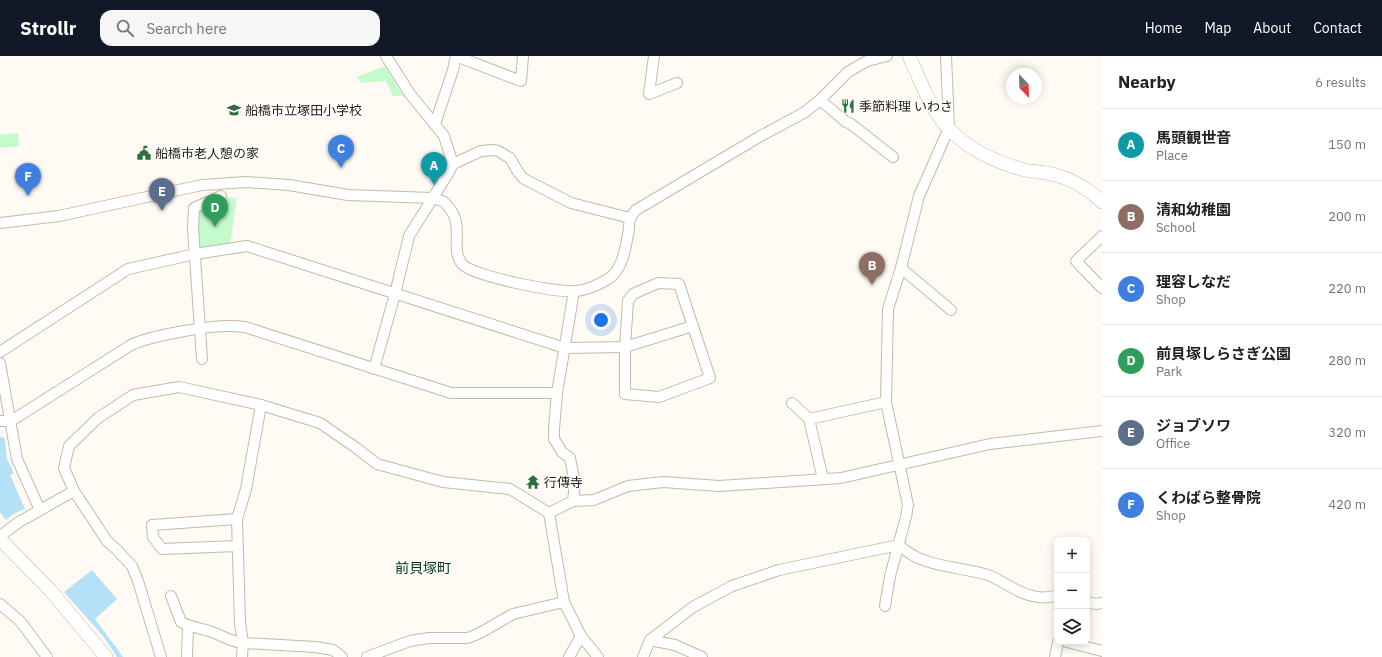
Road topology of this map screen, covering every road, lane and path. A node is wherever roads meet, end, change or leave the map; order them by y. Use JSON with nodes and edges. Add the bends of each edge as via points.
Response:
{"nodes":[{"id":1,"x":386,"y":56,"type":"edge"},
{"id":2,"x":523,"y":56,"type":"edge"},
{"id":3,"x":654,"y":56,"type":"edge"},
{"id":4,"x":887,"y":56,"type":"edge"},
{"id":5,"x":909,"y":56,"type":"edge"},
{"id":6,"x":946,"y":56,"type":"edge"},
{"id":7,"x":677,"y":83,"type":"dead end"},
{"id":8,"x":820,"y":100,"type":"junction"},
{"id":9,"x":436,"y":124,"type":"junction"},
{"id":10,"x":949,"y":128,"type":"junction"},
{"id":11,"x":893,"y":157,"type":"dead end"},
{"id":12,"x":453,"y":164,"type":"junction"},
{"id":13,"x":221,"y":196,"type":"dead end"},
{"id":14,"x":432,"y":198,"type":"junction"},
{"id":15,"x":1102,"y":202,"type":"edge"},
{"id":16,"x":630,"y":218,"type":"junction"},
{"id":17,"x":0,"y":223,"type":"edge"},
{"id":18,"x":1102,"y":236,"type":"edge"},
{"id":19,"x":195,"y":254,"type":"junction"},
{"id":20,"x":901,"y":268,"type":"junction"},
{"id":21,"x":1102,"y":288,"type":"edge"},
{"id":22,"x":574,"y":292,"type":"junction"},
{"id":23,"x":395,"y":294,"type":"junction"},
{"id":24,"x":950,"y":310,"type":"dead end"},
{"id":25,"x":693,"y":326,"type":"junction"},
{"id":26,"x":200,"y":328,"type":"junction"},
{"id":27,"x":625,"y":347,"type":"junction"},
{"id":28,"x":565,"y":348,"type":"junction"},
{"id":29,"x":0,"y":352,"type":"edge"},
{"id":30,"x":202,"y":359,"type":"dead end"},
{"id":31,"x":0,"y":362,"type":"edge"},
{"id":32,"x":374,"y":369,"type":"junction"},
{"id":33,"x":557,"y":394,"type":"junction"},
{"id":34,"x":886,"y":402,"type":"junction"},
{"id":35,"x":792,"y":403,"type":"dead end"},
{"id":36,"x":261,"y":405,"type":"junction"},
{"id":37,"x":809,"y":419,"type":"junction"},
{"id":38,"x":0,"y":421,"type":"edge"},
{"id":39,"x":11,"y":422,"type":"junction"},
{"id":40,"x":1102,"y":431,"type":"edge"},
{"id":41,"x":899,"y":466,"type":"junction"},
{"id":42,"x":823,"y":479,"type":"junction"},
{"id":43,"x":74,"y":491,"type":"junction"},
{"id":44,"x":573,"y":502,"type":"junction"},
{"id":45,"x":40,"y":510,"type":"junction"},
{"id":46,"x":549,"y":513,"type":"junction"},
{"id":47,"x":237,"y":519,"type":"junction"},
{"id":48,"x":0,"y":536,"type":"edge"},
{"id":49,"x":0,"y":539,"type":"edge"},
{"id":50,"x":899,"y":545,"type":"junction"},
{"id":51,"x":237,"y":546,"type":"junction"},
{"id":52,"x":172,"y":596,"type":"dead end"},
{"id":53,"x":1054,"y":596,"type":"edge"},
{"id":54,"x":564,"y":602,"type":"junction"},
{"id":55,"x":1090,"y":603,"type":"edge"},
{"id":56,"x":1102,"y":603,"type":"edge"},
{"id":57,"x":0,"y":604,"type":"edge"},
{"id":58,"x":885,"y":606,"type":"dead end"},
{"id":59,"x":188,"y":625,"type":"junction"},
{"id":60,"x":581,"y":636,"type":"junction"},
{"id":61,"x":650,"y":640,"type":"junction"},
{"id":62,"x":243,"y":643,"type":"junction"},
{"id":63,"x":1057,"y":645,"type":"edge"},
{"id":64,"x":1079,"y":645,"type":"edge"},
{"id":65,"x":1102,"y":651,"type":"edge"},
{"id":66,"x":315,"y":652,"type":"edge"},
{"id":67,"x":47,"y":657,"type":"edge"},
{"id":68,"x":106,"y":657,"type":"edge"},
{"id":69,"x":161,"y":657,"type":"edge"},
{"id":70,"x":187,"y":657,"type":"edge"},
{"id":71,"x":242,"y":657,"type":"edge"},
{"id":72,"x":341,"y":657,"type":"edge"},
{"id":73,"x":367,"y":657,"type":"edge"},
{"id":74,"x":569,"y":657,"type":"edge"},
{"id":75,"x":598,"y":657,"type":"edge"},
{"id":76,"x":643,"y":657,"type":"edge"},
{"id":77,"x":702,"y":657,"type":"edge"},
{"id":78,"x":1055,"y":657,"type":"edge"}],
"edges":[{"from":1,"to":9,"type":"street","via":[[410,94]]},
{"from":2,"to":9,"type":"street","via":[[520,81],[456,56]]},
{"from":3,"to":7,"type":"street","via":[[649,94]]},
{"from":4,"to":8,"type":"street","via":[[867,61],[848,72]]},
{"from":5,"to":10,"type":"street","via":[[932,104]]},
{"from":6,"to":10,"type":"street"},
{"from":8,"to":11,"type":"street"},
{"from":8,"to":16,"type":"street","via":[[805,112],[644,204]]},
{"from":9,"to":12,"type":"street","via":[[444,136]]},
{"from":10,"to":15,"type":"street","via":[[975,150],[997,161],[1067,179]]},
{"from":10,"to":20,"type":"street","via":[[919,196]]},
{"from":12,"to":14,"type":"street"},
{"from":12,"to":16,"type":"street","via":[[481,151],[498,151],[510,158],[524,179],[571,202]]},
{"from":13,"to":19,"type":"street","via":[[194,208]]},
{"from":14,"to":17,"type":"street","via":[[348,195],[289,185],[246,182],[202,186],[59,216]]},
{"from":14,"to":22,"type":"street","via":[[444,202],[457,221],[458,251],[462,264],[495,277],[542,288]]},
{"from":14,"to":23,"type":"street","via":[[409,236]]},
{"from":16,"to":22,"type":"street","via":[[624,254],[613,274],[596,285]]},
{"from":18,"to":21,"type":"street","via":[[1076,262]]},
{"from":19,"to":23,"type":"street","via":[[247,246]]},
{"from":19,"to":26,"type":"street"},
{"from":19,"to":29,"type":"street","via":[[128,269]]},
{"from":20,"to":24,"type":"street"},
{"from":20,"to":34,"type":"street","via":[[888,309]]},
{"from":22,"to":28,"type":"street"},
{"from":23,"to":28,"type":"street"},
{"from":23,"to":32,"type":"street"},
{"from":25,"to":27,"type":"street"},
{"from":25,"to":27,"type":"street","via":[[678,284],[658,283],[633,294],[628,301]]},
{"from":25,"to":27,"type":"street","via":[[710,378],[659,397],[625,394]]},
{"from":26,"to":30,"type":"street"},
{"from":26,"to":32,"type":"street","via":[[232,325],[244,327]]},
{"from":26,"to":39,"type":"street","via":[[144,338]]},
{"from":27,"to":28,"type":"street"},
{"from":28,"to":33,"type":"street"},
{"from":31,"to":39,"type":"street"},
{"from":32,"to":33,"type":"street","via":[[451,392]]},
{"from":33,"to":44,"type":"street","via":[[554,439],[562,452],[570,458],[575,483]]},
{"from":34,"to":37,"type":"street"},
{"from":34,"to":41,"type":"street"},
{"from":35,"to":37,"type":"street"},
{"from":36,"to":43,"type":"street","via":[[179,387],[133,395],[98,418],[70,446],[64,468]]},
{"from":36,"to":46,"type":"street","via":[[320,423],[377,464],[443,482],[510,488]]},
{"from":36,"to":47,"type":"street","via":[[246,489]]},
{"from":37,"to":42,"type":"street"},
{"from":38,"to":39,"type":"street"},
{"from":39,"to":45,"type":"street","via":[[17,459]]},
{"from":40,"to":41,"type":"street","via":[[990,444]]},
{"from":41,"to":42,"type":"street","via":[[841,478]]},
{"from":41,"to":50,"type":"street","via":[[908,505]]},
{"from":42,"to":44,"type":"street","via":[[719,486],[663,482],[628,486],[594,500]]},
{"from":43,"to":45,"type":"street"},
{"from":43,"to":69,"type":"street","via":[[107,541],[132,566]]},
{"from":44,"to":46,"type":"street"},
{"from":45,"to":48,"type":"street"},
{"from":46,"to":54,"type":"street"},
{"from":47,"to":51,"type":"street"},
{"from":47,"to":51,"type":"street","via":[[152,525],[153,537],[162,549]]},
{"from":49,"to":68,"type":"street","via":[[50,591]]},
{"from":50,"to":53,"type":"street","via":[[915,556],[935,563],[990,576],[1020,593],[1042,598]]},
{"from":50,"to":58,"type":"street"},
{"from":50,"to":61,"type":"street","via":[[779,570],[732,586],[693,607]]},
{"from":51,"to":62,"type":"street"},
{"from":52,"to":59,"type":"street","via":[[181,622]]},
{"from":54,"to":60,"type":"street"},
{"from":54,"to":73,"type":"street","via":[[513,614],[468,638],[429,638],[410,641]]},
{"from":55,"to":56,"type":"street"},
{"from":57,"to":67,"type":"street","via":[[20,621]]},
{"from":59,"to":62,"type":"street"},
{"from":59,"to":70,"type":"street"},
{"from":60,"to":74,"type":"street"},
{"from":60,"to":75,"type":"street"},
{"from":61,"to":76,"type":"street"},
{"from":61,"to":77,"type":"street","via":[[675,645]]},
{"from":62,"to":66,"type":"street"},
{"from":62,"to":71,"type":"street"},
{"from":63,"to":78,"type":"street"},
{"from":64,"to":65,"type":"street"},
{"from":66,"to":72,"type":"street","via":[[333,650]]}]}
